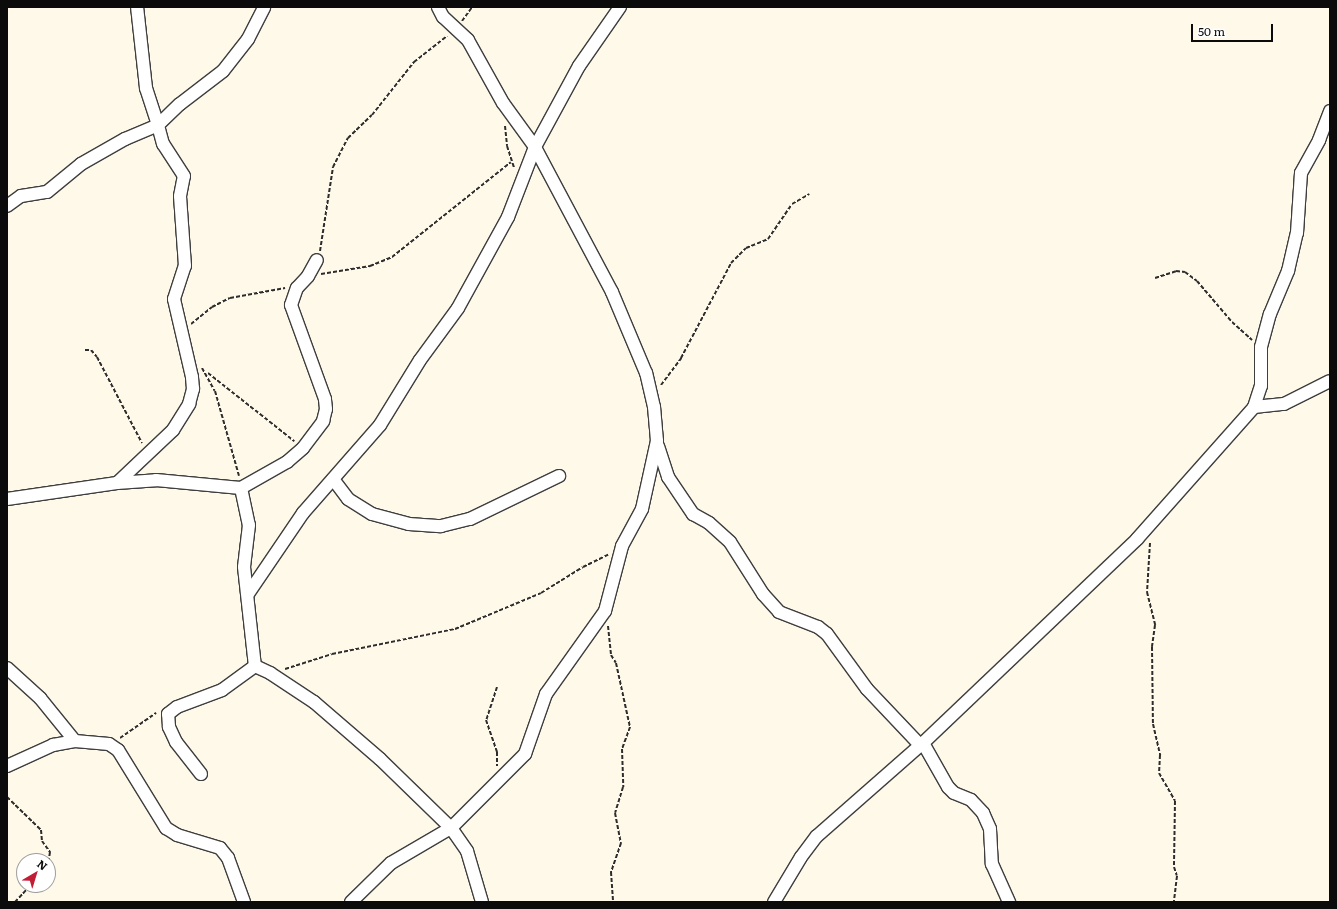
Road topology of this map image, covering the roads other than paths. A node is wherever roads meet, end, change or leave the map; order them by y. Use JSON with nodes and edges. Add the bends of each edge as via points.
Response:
{"nodes":[{"id":1,"x":137,"y":7,"type":"edge"},
{"id":2,"x":264,"y":7,"type":"edge"},
{"id":3,"x":438,"y":7,"type":"edge"},
{"id":4,"x":620,"y":7,"type":"edge"},
{"id":5,"x":1330,"y":111,"type":"edge"},
{"id":6,"x":158,"y":125,"type":"junction"},
{"id":7,"x":535,"y":147,"type":"junction"},
{"id":8,"x":7,"y":206,"type":"edge"},
{"id":9,"x":316,"y":260,"type":"road end"},
{"id":10,"x":1330,"y":381,"type":"edge"},
{"id":11,"x":1254,"y":407,"type":"junction"},
{"id":12,"x":657,"y":441,"type":"junction"},
{"id":13,"x":559,"y":476,"type":"dead end"},
{"id":14,"x":333,"y":478,"type":"junction"},
{"id":15,"x":117,"y":483,"type":"junction"},
{"id":16,"x":241,"y":488,"type":"junction"},
{"id":17,"x":7,"y":499,"type":"edge"},
{"id":18,"x":248,"y":594,"type":"junction"},
{"id":19,"x":255,"y":666,"type":"junction"},
{"id":20,"x":7,"y":668,"type":"edge"},
{"id":21,"x":75,"y":741,"type":"junction"},
{"id":22,"x":922,"y":744,"type":"junction"},
{"id":23,"x":7,"y":766,"type":"edge"},
{"id":24,"x":201,"y":774,"type":"dead end"},
{"id":25,"x":451,"y":828,"type":"junction"},
{"id":26,"x":776,"y":899,"type":"edge"},
{"id":27,"x":244,"y":902,"type":"edge"},
{"id":28,"x":351,"y":902,"type":"edge"},
{"id":29,"x":482,"y":902,"type":"edge"},
{"id":30,"x":1010,"y":902,"type":"edge"}],
"edges":[{"from":1,"to":6,"type":"street","via":[[146,88]]},
{"from":2,"to":6,"type":"street","via":[[248,39],[223,71],[180,104]]},
{"from":3,"to":7,"type":"street","via":[[443,17],[468,40],[503,103]]},
{"from":4,"to":7,"type":"street","via":[[579,66]]},
{"from":5,"to":11,"type":"street","via":[[1319,140],[1301,173],[1293,253],[1270,314],[1261,347],[1261,386]]},
{"from":6,"to":8,"type":"street","via":[[125,139],[81,164],[47,192],[20,196]]},
{"from":6,"to":15,"type":"street","via":[[163,144],[184,176],[180,196],[185,266],[174,299],[192,377],[189,404],[173,430]]},
{"from":7,"to":12,"type":"street","via":[[625,322],[646,373],[654,407]]},
{"from":7,"to":14,"type":"street","via":[[498,237],[458,308],[420,360],[380,425]]},
{"from":9,"to":16,"type":"street","via":[[308,276],[297,288],[291,305],[322,390],[326,410],[323,421],[303,448],[282,465]]},
{"from":10,"to":11,"type":"street","via":[[1284,404]]},
{"from":11,"to":22,"type":"street","via":[[1151,523]]},
{"from":12,"to":22,"type":"street","via":[[668,477],[693,514],[710,523],[730,542],[763,594],[779,612],[818,627],[826,634],[867,689]]},
{"from":12,"to":25,"type":"street","via":[[642,509],[622,546],[605,611],[546,694],[528,750],[504,778]]},
{"from":13,"to":14,"type":"street","via":[[470,518],[441,526],[408,524],[372,514],[348,499]]},
{"from":14,"to":18,"type":"street","via":[[303,513]]},
{"from":15,"to":16,"type":"street","via":[[156,480]]},
{"from":15,"to":17,"type":"street"},
{"from":16,"to":18,"type":"street","via":[[249,525],[244,567]]},
{"from":18,"to":19,"type":"street"},
{"from":19,"to":24,"type":"street","via":[[222,690],[177,707],[168,714],[169,727],[176,742]]},
{"from":19,"to":25,"type":"street","via":[[270,673],[326,712],[380,758]]},
{"from":20,"to":21,"type":"street","via":[[40,698]]},
{"from":21,"to":23,"type":"street","via":[[53,745]]},
{"from":21,"to":27,"type":"street","via":[[109,744],[122,756],[166,828],[177,835],[220,848],[228,858]]},
{"from":22,"to":26,"type":"street","via":[[817,836]]},
{"from":22,"to":30,"type":"street","via":[[948,787],[954,793],[971,800],[983,813],[990,829],[992,864]]},
{"from":25,"to":28,"type":"street","via":[[390,863]]},
{"from":25,"to":29,"type":"street","via":[[467,851]]}]}
